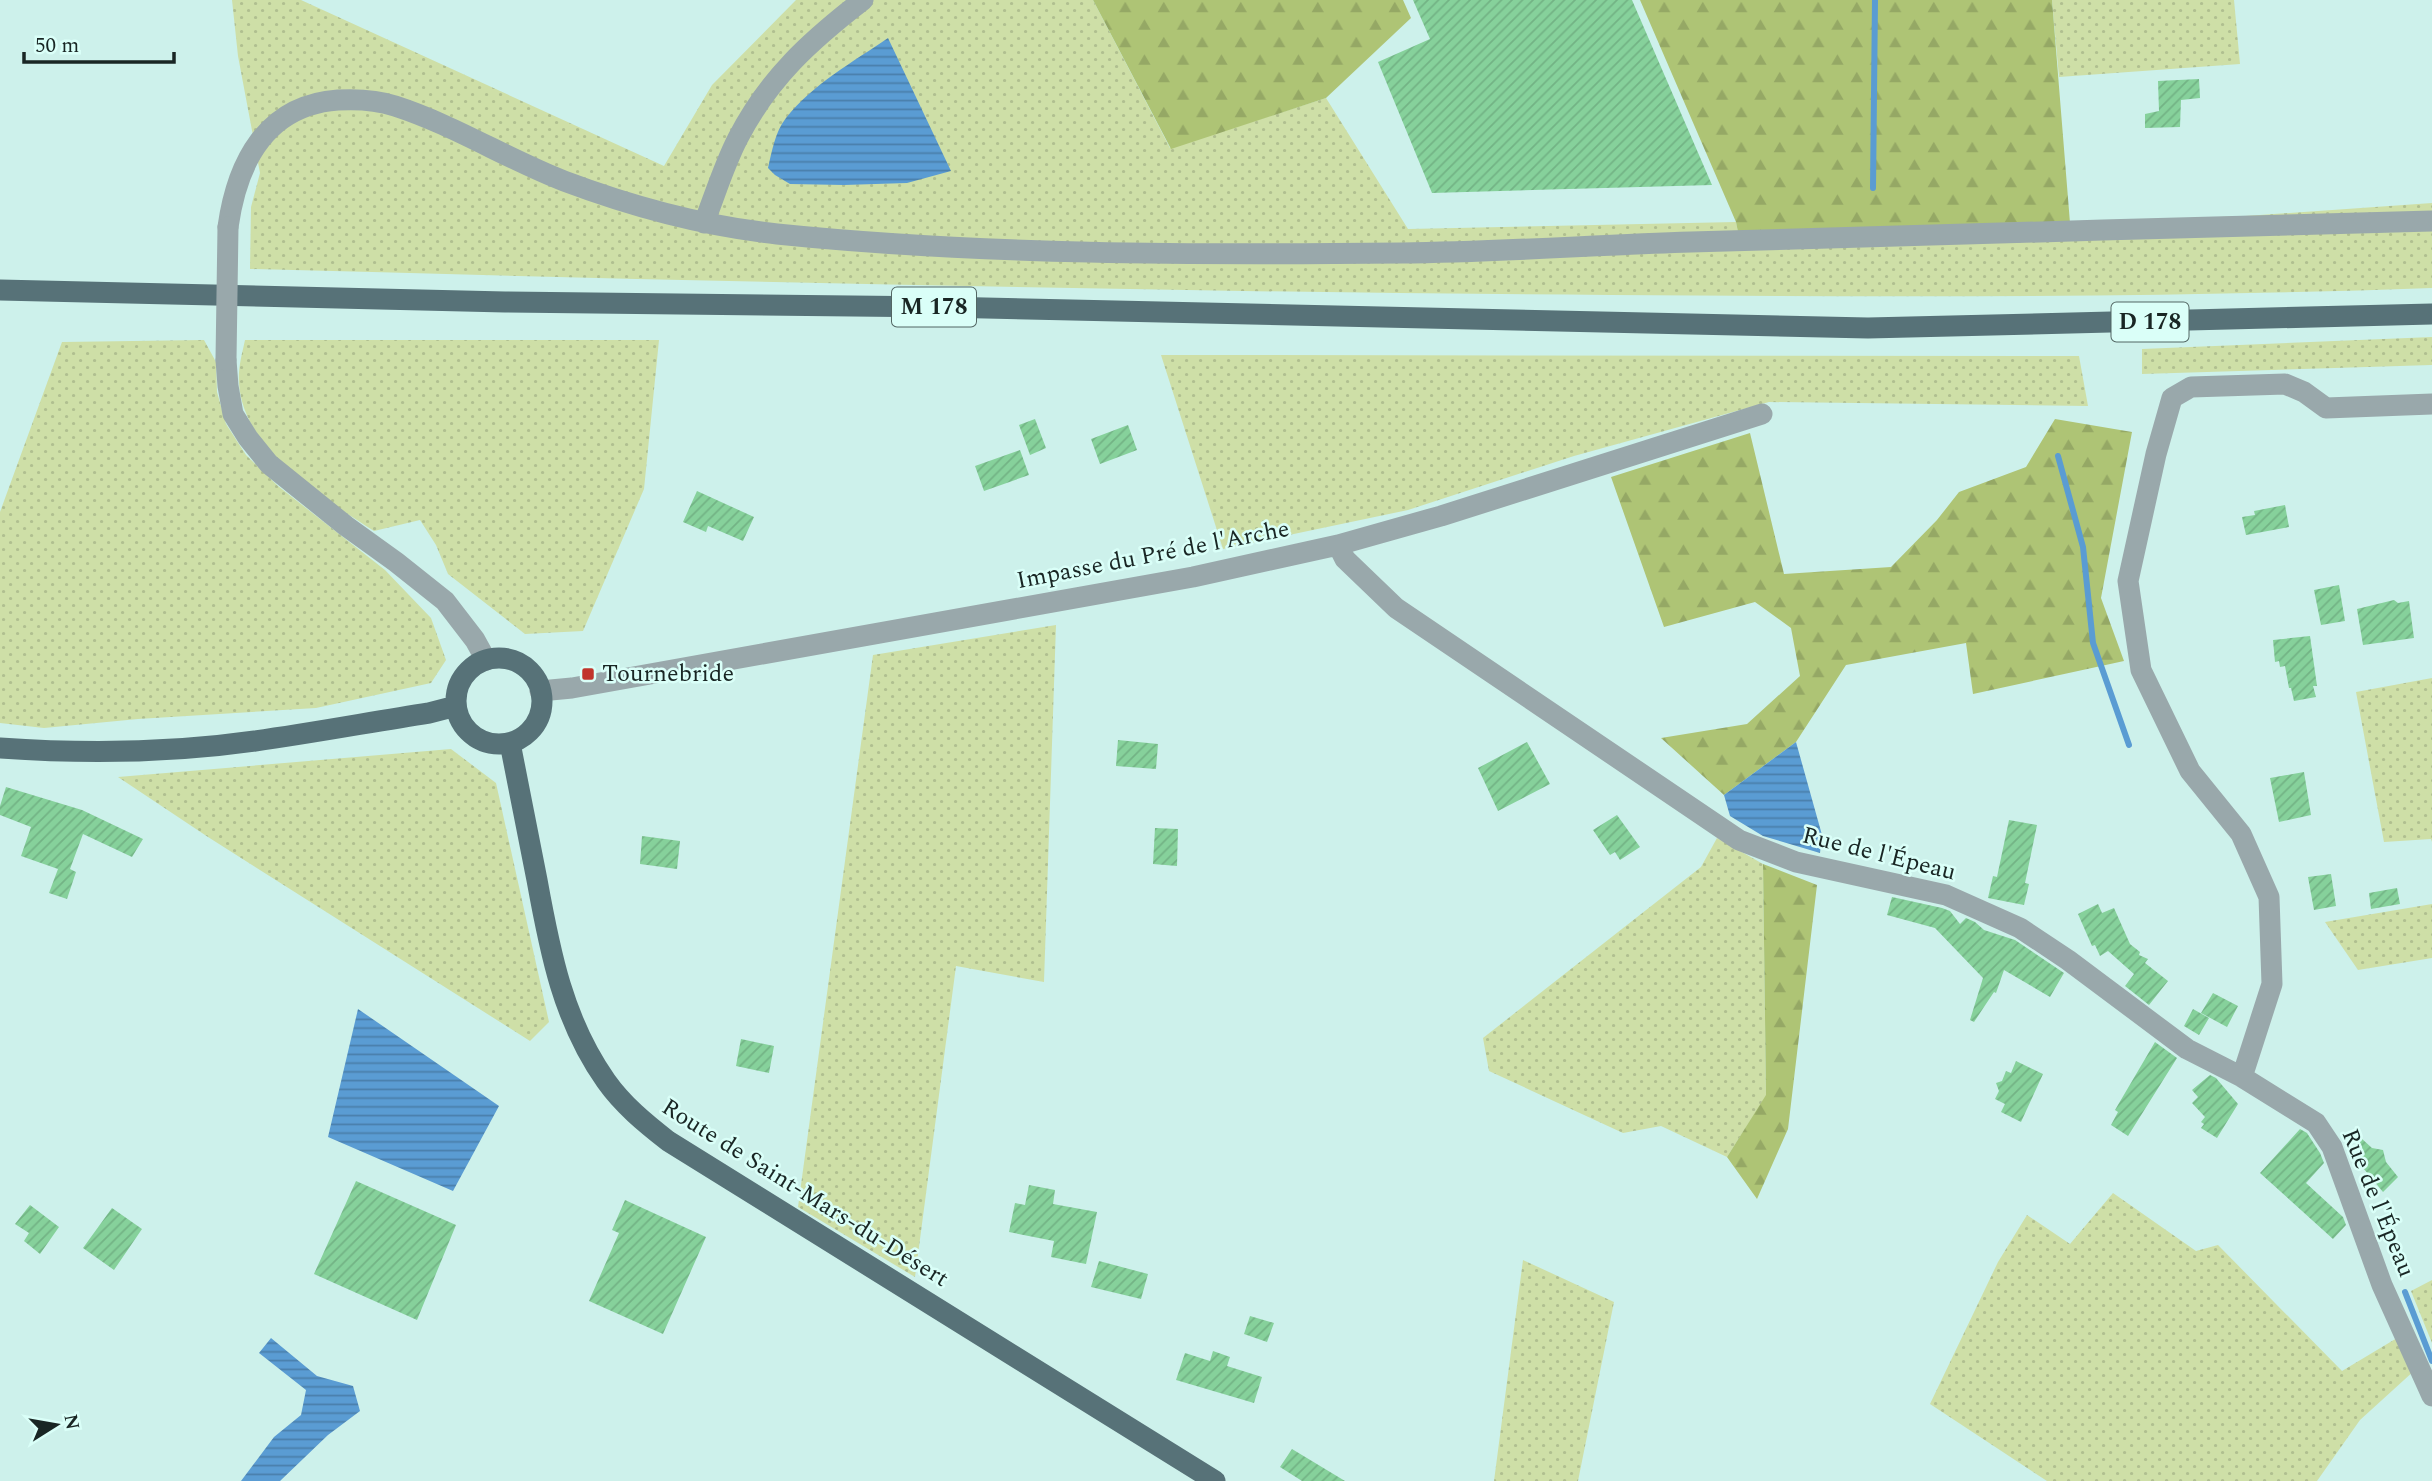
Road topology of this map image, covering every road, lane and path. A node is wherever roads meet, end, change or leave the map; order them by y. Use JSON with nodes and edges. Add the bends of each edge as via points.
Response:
{"nodes":[{"id":1,"x":863,"y":0,"type":"edge"},
{"id":2,"x":2432,"y":221,"type":"edge"},
{"id":3,"x":704,"y":223,"type":"junction"},
{"id":4,"x":0,"y":290,"type":"edge"},
{"id":5,"x":2432,"y":314,"type":"edge"},
{"id":6,"x":1868,"y":328,"type":"joint"},
{"id":7,"x":2432,"y":404,"type":"edge"},
{"id":8,"x":1762,"y":414,"type":"dead end"},
{"id":9,"x":1338,"y":545,"type":"junction"},
{"id":10,"x":486,"y":660,"type":"junction"},
{"id":11,"x":540,"y":691,"type":"junction"},
{"id":12,"x":456,"y":706,"type":"junction"},
{"id":13,"x":510,"y":743,"type":"junction"},
{"id":14,"x":0,"y":748,"type":"edge"},
{"id":15,"x":2242,"y":1077,"type":"junction"},
{"id":16,"x":2432,"y":1396,"type":"edge"},
{"id":17,"x":1215,"y":1481,"type":"edge"}],
"edges":[{"from":1,"to":3,"type":"street","via":[[815,37],[765,93],[737,139]]},
{"from":2,"to":3,"type":"street","via":[[1405,253],[1158,253],[867,243]]},
{"from":3,"to":10,"type":"street","bridge":true,"via":[[572,183],[391,104],[357,99],[323,101],[294,111],[269,127],[247,159],[232,195],[228,227],[226,360],[233,414],[269,464],[445,601]]},
{"from":4,"to":6,"type":"main road","number":"M 178"},
{"from":5,"to":6,"type":"main road","number":"D 178"},
{"from":7,"to":15,"type":"street","via":[[2326,408],[2285,384],[2191,387],[2172,398],[2156,454],[2128,581],[2141,670],[2190,771],[2241,834],[2269,897],[2272,984]]},
{"from":8,"to":9,"type":"street","name":"Impasse du Pré de l'Arche"},
{"from":9,"to":11,"type":"street","name":"Impasse du Pré de l'Arche","via":[[1193,577]]},
{"from":9,"to":15,"type":"street","name":"Rue de l'Épeau","via":[[1345,559],[1396,608],[1739,840],[1796,862],[1947,895],[2020,928],[2187,1049]]},
{"from":10,"to":11,"type":"main road","via":[[514,661],[535,678]]},
{"from":10,"to":12,"type":"main road","via":[[463,678]]},
{"from":11,"to":13,"type":"main road","via":[[541,704],[532,729]]},
{"from":12,"to":13,"type":"main road","via":[[469,733],[481,741]]},
{"from":12,"to":14,"type":"main road","via":[[253,741],[142,750]]},
{"from":13,"to":17,"type":"main road","name":"Route de Saint-Mars-du-Désert","via":[[564,1001],[607,1082],[636,1116],[668,1141]]},
{"from":15,"to":16,"type":"street","name":"Rue de l'Épeau","via":[[2316,1123],[2332,1147],[2382,1285]]}]}
